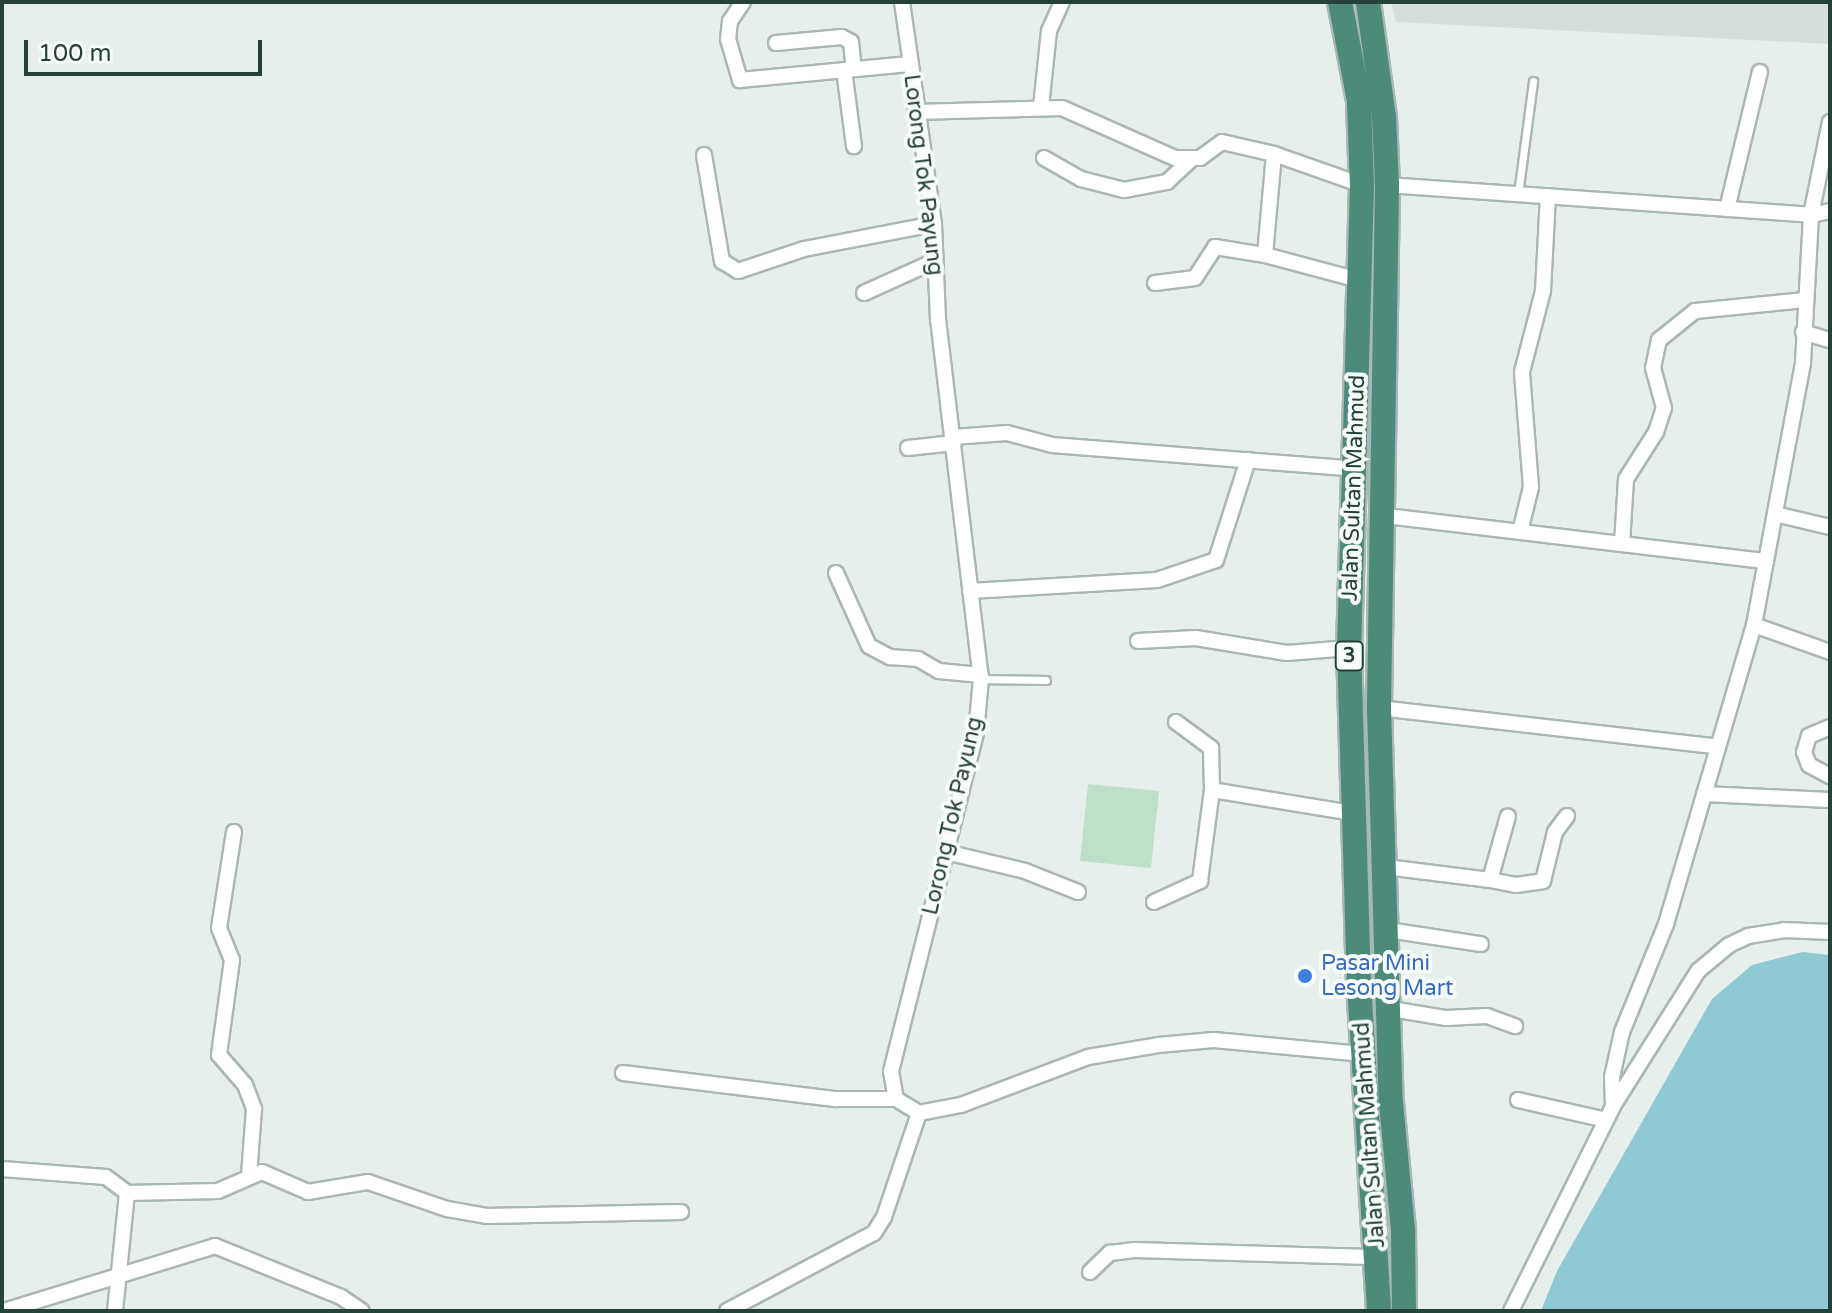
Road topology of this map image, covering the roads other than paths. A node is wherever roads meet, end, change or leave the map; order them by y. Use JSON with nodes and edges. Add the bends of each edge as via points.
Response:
{"nodes":[{"id":1,"x":743,"y":2,"type":"edge"},
{"id":2,"x":902,"y":2,"type":"edge"},
{"id":3,"x":1062,"y":2,"type":"edge"},
{"id":4,"x":1340,"y":2,"type":"edge"},
{"id":5,"x":1368,"y":2,"type":"edge"},
{"id":6,"x":776,"y":43,"type":"dead end"},
{"id":7,"x":909,"y":64,"type":"junction"},
{"id":8,"x":849,"y":70,"type":"junction"},
{"id":9,"x":1760,"y":72,"type":"dead end"},
{"id":10,"x":1533,"y":81,"type":"dead end"},
{"id":11,"x":1041,"y":107,"type":"junction"},
{"id":12,"x":915,"y":112,"type":"junction"},
{"id":13,"x":1830,"y":122,"type":"edge"},
{"id":14,"x":854,"y":146,"type":"dead end"},
{"id":15,"x":1274,"y":154,"type":"junction"},
{"id":16,"x":704,"y":155,"type":"dead end"},
{"id":17,"x":1044,"y":158,"type":"dead end"},
{"id":18,"x":1191,"y":160,"type":"junction"},
{"id":19,"x":1362,"y":185,"type":"junction"},
{"id":20,"x":1387,"y":185,"type":"junction"},
{"id":21,"x":1518,"y":194,"type":"junction"},
{"id":22,"x":1548,"y":196,"type":"junction"},
{"id":23,"x":1727,"y":209,"type":"junction"},
{"id":24,"x":1830,"y":211,"type":"edge"},
{"id":25,"x":1811,"y":215,"type":"junction"},
{"id":26,"x":934,"y":224,"type":"junction"},
{"id":27,"x":1265,"y":255,"type":"junction"},
{"id":28,"x":935,"y":261,"type":"junction"},
{"id":29,"x":1359,"y":280,"type":"junction"},
{"id":30,"x":1155,"y":283,"type":"dead end"},
{"id":31,"x":864,"y":293,"type":"dead end"},
{"id":32,"x":1805,"y":300,"type":"junction"},
{"id":33,"x":1803,"y":332,"type":"junction"},
{"id":34,"x":1830,"y":340,"type":"edge"},
{"id":35,"x":953,"y":440,"type":"junction"},
{"id":36,"x":908,"y":448,"type":"dead end"},
{"id":37,"x":1248,"y":460,"type":"junction"},
{"id":38,"x":1355,"y":469,"type":"junction"},
{"id":39,"x":1775,"y":514,"type":"junction"},
{"id":40,"x":1378,"y":515,"type":"junction"},
{"id":41,"x":1830,"y":527,"type":"edge"},
{"id":42,"x":1520,"y":532,"type":"junction"},
{"id":43,"x":1622,"y":544,"type":"junction"},
{"id":44,"x":1766,"y":561,"type":"junction"},
{"id":45,"x":836,"y":573,"type":"dead end"},
{"id":46,"x":970,"y":591,"type":"junction"},
{"id":47,"x":1754,"y":625,"type":"junction"},
{"id":48,"x":1138,"y":641,"type":"dead end"},
{"id":49,"x":1349,"y":648,"type":"junction"},
{"id":50,"x":1830,"y":652,"type":"edge"},
{"id":51,"x":981,"y":677,"type":"junction"},
{"id":52,"x":1046,"y":680,"type":"dead end"},
{"id":53,"x":1379,"y":708,"type":"junction"},
{"id":54,"x":1176,"y":722,"type":"dead end"},
{"id":55,"x":1830,"y":727,"type":"edge"},
{"id":56,"x":1714,"y":746,"type":"junction"},
{"id":57,"x":1830,"y":776,"type":"edge"},
{"id":58,"x":1212,"y":790,"type":"junction"},
{"id":59,"x":1704,"y":794,"type":"junction"},
{"id":60,"x":1830,"y":800,"type":"edge"},
{"id":61,"x":1352,"y":813,"type":"junction"},
{"id":62,"x":1508,"y":816,"type":"dead end"},
{"id":63,"x":1567,"y":816,"type":"dead end"},
{"id":64,"x":234,"y":832,"type":"dead end"},
{"id":65,"x":946,"y":852,"type":"junction"},
{"id":66,"x":1386,"y":867,"type":"junction"},
{"id":67,"x":1490,"y":880,"type":"junction"},
{"id":68,"x":1078,"y":892,"type":"dead end"},
{"id":69,"x":1154,"y":902,"type":"dead end"},
{"id":70,"x":1388,"y":930,"type":"junction"},
{"id":71,"x":1830,"y":932,"type":"edge"},
{"id":72,"x":1481,"y":944,"type":"dead end"},
{"id":73,"x":1359,"y":983,"type":"junction"},
{"id":74,"x":1391,"y":984,"type":"junction"},
{"id":75,"x":1391,"y":1009,"type":"junction"},
{"id":76,"x":1515,"y":1026,"type":"dead end"},
{"id":77,"x":1363,"y":1054,"type":"junction"},
{"id":78,"x":623,"y":1073,"type":"dead end"},
{"id":79,"x":896,"y":1099,"type":"junction"},
{"id":80,"x":1518,"y":1100,"type":"dead end"},
{"id":81,"x":1613,"y":1106,"type":"junction"},
{"id":82,"x":919,"y":1113,"type":"junction"},
{"id":83,"x":1606,"y":1120,"type":"junction"},
{"id":84,"x":2,"y":1169,"type":"edge"},
{"id":85,"x":249,"y":1175,"type":"junction"},
{"id":86,"x":127,"y":1193,"type":"junction"},
{"id":87,"x":681,"y":1212,"type":"dead end"},
{"id":88,"x":1378,"y":1257,"type":"junction"},
{"id":89,"x":1090,"y":1272,"type":"dead end"},
{"id":90,"x":119,"y":1276,"type":"junction"},
{"id":91,"x":4,"y":1311,"type":"edge"},
{"id":92,"x":115,"y":1311,"type":"edge"},
{"id":93,"x":362,"y":1311,"type":"edge"},
{"id":94,"x":727,"y":1311,"type":"edge"},
{"id":95,"x":1379,"y":1311,"type":"edge"},
{"id":96,"x":1404,"y":1311,"type":"edge"},
{"id":97,"x":1511,"y":1311,"type":"edge"}],
"edges":[{"from":1,"to":8,"type":"street","via":[[730,21],[728,39],[740,80]]},
{"from":2,"to":7,"type":"street","name":"Lorong Tok Payung"},
{"from":3,"to":11,"type":"street","via":[[1049,31]]},
{"from":4,"to":19,"type":"highway","name":"Jalan Sultan Mahmud","number":"3","via":[[1359,101]]},
{"from":5,"to":20,"type":"highway","name":"Jalan Sultan Mahmud","number":"3","via":[[1384,117]]},
{"from":6,"to":8,"type":"street","via":[[842,37],[851,42]]},
{"from":7,"to":8,"type":"street"},
{"from":7,"to":12,"type":"street","name":"Lorong Tok Payung"},
{"from":8,"to":14,"type":"street"},
{"from":9,"to":23,"type":"street"},
{"from":10,"to":21,"type":"lane"},
{"from":11,"to":12,"type":"street"},
{"from":11,"to":18,"type":"street","via":[[1098,120],[1175,158]]},
{"from":12,"to":26,"type":"street","name":"Lorong Tok Payung"},
{"from":13,"to":25,"type":"street"},
{"from":15,"to":18,"type":"street","via":[[1222,142]]},
{"from":15,"to":19,"type":"street"},
{"from":15,"to":27,"type":"street"},
{"from":16,"to":26,"type":"street","via":[[722,261],[738,271],[804,249]]},
{"from":17,"to":18,"type":"street","via":[[1081,179],[1124,190],[1167,182]]},
{"from":19,"to":29,"type":"highway","name":"Jalan Sultan Mahmud","number":"3"},
{"from":20,"to":21,"type":"street"},
{"from":20,"to":40,"type":"highway","name":"Jalan Sultan Mahmud","number":"3"},
{"from":21,"to":22,"type":"street"},
{"from":22,"to":23,"type":"street"},
{"from":22,"to":42,"type":"street","via":[[1543,291],[1522,372],[1531,487]]},
{"from":23,"to":25,"type":"street"},
{"from":24,"to":25,"type":"street"},
{"from":25,"to":32,"type":"street"},
{"from":26,"to":28,"type":"street","name":"Lorong Tok Payung"},
{"from":27,"to":29,"type":"street"},
{"from":27,"to":30,"type":"street","via":[[1215,247],[1195,278]]},
{"from":28,"to":31,"type":"street"},
{"from":28,"to":35,"type":"street","name":"Lorong Tok Payung"},
{"from":29,"to":38,"type":"highway","name":"Jalan Sultan Mahmud","number":"3"},
{"from":32,"to":33,"type":"street"},
{"from":32,"to":43,"type":"street","via":[[1695,311],[1659,340],[1653,368],[1664,408],[1656,432],[1626,479]]},
{"from":33,"to":34,"type":"street"},
{"from":33,"to":39,"type":"street"},
{"from":35,"to":36,"type":"street"},
{"from":35,"to":37,"type":"street","via":[[1007,433],[1052,445]]},
{"from":35,"to":46,"type":"street","name":"Lorong Tok Payung"},
{"from":37,"to":38,"type":"street"},
{"from":37,"to":46,"type":"street","via":[[1216,560],[1157,580]]},
{"from":38,"to":49,"type":"highway","name":"Jalan Sultan Mahmud","number":"3"},
{"from":39,"to":41,"type":"street"},
{"from":39,"to":44,"type":"street"},
{"from":40,"to":42,"type":"street"},
{"from":40,"to":53,"type":"highway","name":"Jalan Sultan Mahmud","number":"3"},
{"from":42,"to":43,"type":"street"},
{"from":43,"to":44,"type":"street"},
{"from":44,"to":47,"type":"street"},
{"from":45,"to":51,"type":"street","via":[[869,646],[890,657],[918,659],[939,671]]},
{"from":46,"to":51,"type":"street","name":"Lorong Tok Payung"},
{"from":47,"to":50,"type":"street"},
{"from":47,"to":56,"type":"street"},
{"from":48,"to":49,"type":"street","via":[[1196,638],[1287,653]]},
{"from":49,"to":61,"type":"highway","name":"Jalan Sultan Mahmud","number":"3"},
{"from":51,"to":52,"type":"lane"},
{"from":51,"to":65,"type":"street","name":"Lorong Tok Payung","via":[[976,733]]},
{"from":53,"to":56,"type":"street"},
{"from":53,"to":66,"type":"highway","name":"Jalan Sultan Mahmud","number":"3"},
{"from":54,"to":58,"type":"street","via":[[1211,748]]},
{"from":55,"to":57,"type":"street","via":[[1809,736],[1804,752],[1809,765]]},
{"from":56,"to":59,"type":"street"},
{"from":58,"to":61,"type":"street"},
{"from":58,"to":69,"type":"street","via":[[1200,881]]},
{"from":59,"to":60,"type":"street"},
{"from":59,"to":81,"type":"street","via":[[1666,924],[1622,1032],[1612,1077]]},
{"from":61,"to":73,"type":"highway","name":"Jalan Sultan Mahmud","number":"3"},
{"from":62,"to":67,"type":"street"},
{"from":63,"to":67,"type":"street","via":[[1555,832],[1543,881],[1516,885]]},
{"from":64,"to":85,"type":"street","via":[[219,928],[232,960],[219,1055],[245,1085],[254,1109]]},
{"from":65,"to":68,"type":"street","via":[[1025,871]]},
{"from":65,"to":79,"type":"street","name":"Lorong Tok Payung","via":[[891,1071]]},
{"from":66,"to":67,"type":"street"},
{"from":66,"to":70,"type":"highway","name":"Jalan Sultan Mahmud","number":"3"},
{"from":70,"to":72,"type":"street"},
{"from":70,"to":74,"type":"highway","name":"Jalan Sultan Mahmud","number":"3"},
{"from":71,"to":81,"type":"street","via":[[1766,931],[1713,956],[1670,1009]]},
{"from":73,"to":74,"type":"highway"},
{"from":73,"to":77,"type":"highway","name":"Jalan Sultan Mahmud","number":"3"},
{"from":74,"to":75,"type":"highway","name":"Jalan Sultan Mahmud","number":"3"},
{"from":75,"to":76,"type":"street","via":[[1446,1018],[1487,1016]]},
{"from":75,"to":96,"type":"highway","name":"Jalan Sultan Mahmud","number":"3","via":[[1391,1103]]},
{"from":77,"to":82,"type":"street","via":[[1214,1040],[1158,1045],[1088,1057],[961,1105]]},
{"from":77,"to":88,"type":"highway","name":"Jalan Sultan Mahmud","number":"3"},
{"from":78,"to":79,"type":"street","via":[[836,1099]]},
{"from":79,"to":82,"type":"street"},
{"from":80,"to":83,"type":"street"},
{"from":81,"to":83,"type":"street"},
{"from":82,"to":94,"type":"street","via":[[874,1233]]},
{"from":83,"to":97,"type":"street"},
{"from":84,"to":86,"type":"street","via":[[106,1177]]},
{"from":85,"to":86,"type":"street","via":[[218,1191]]},
{"from":85,"to":87,"type":"street","via":[[273,1175],[313,1193],[368,1182],[447,1209],[486,1216]]},
{"from":86,"to":90,"type":"street"},
{"from":88,"to":89,"type":"street","via":[[1135,1250],[1110,1253]]},
{"from":88,"to":95,"type":"highway","name":"Jalan Sultan Mahmud","number":"3"},
{"from":90,"to":91,"type":"street"},
{"from":90,"to":92,"type":"street"},
{"from":90,"to":93,"type":"street","via":[[199,1249],[223,1247]]}]}
